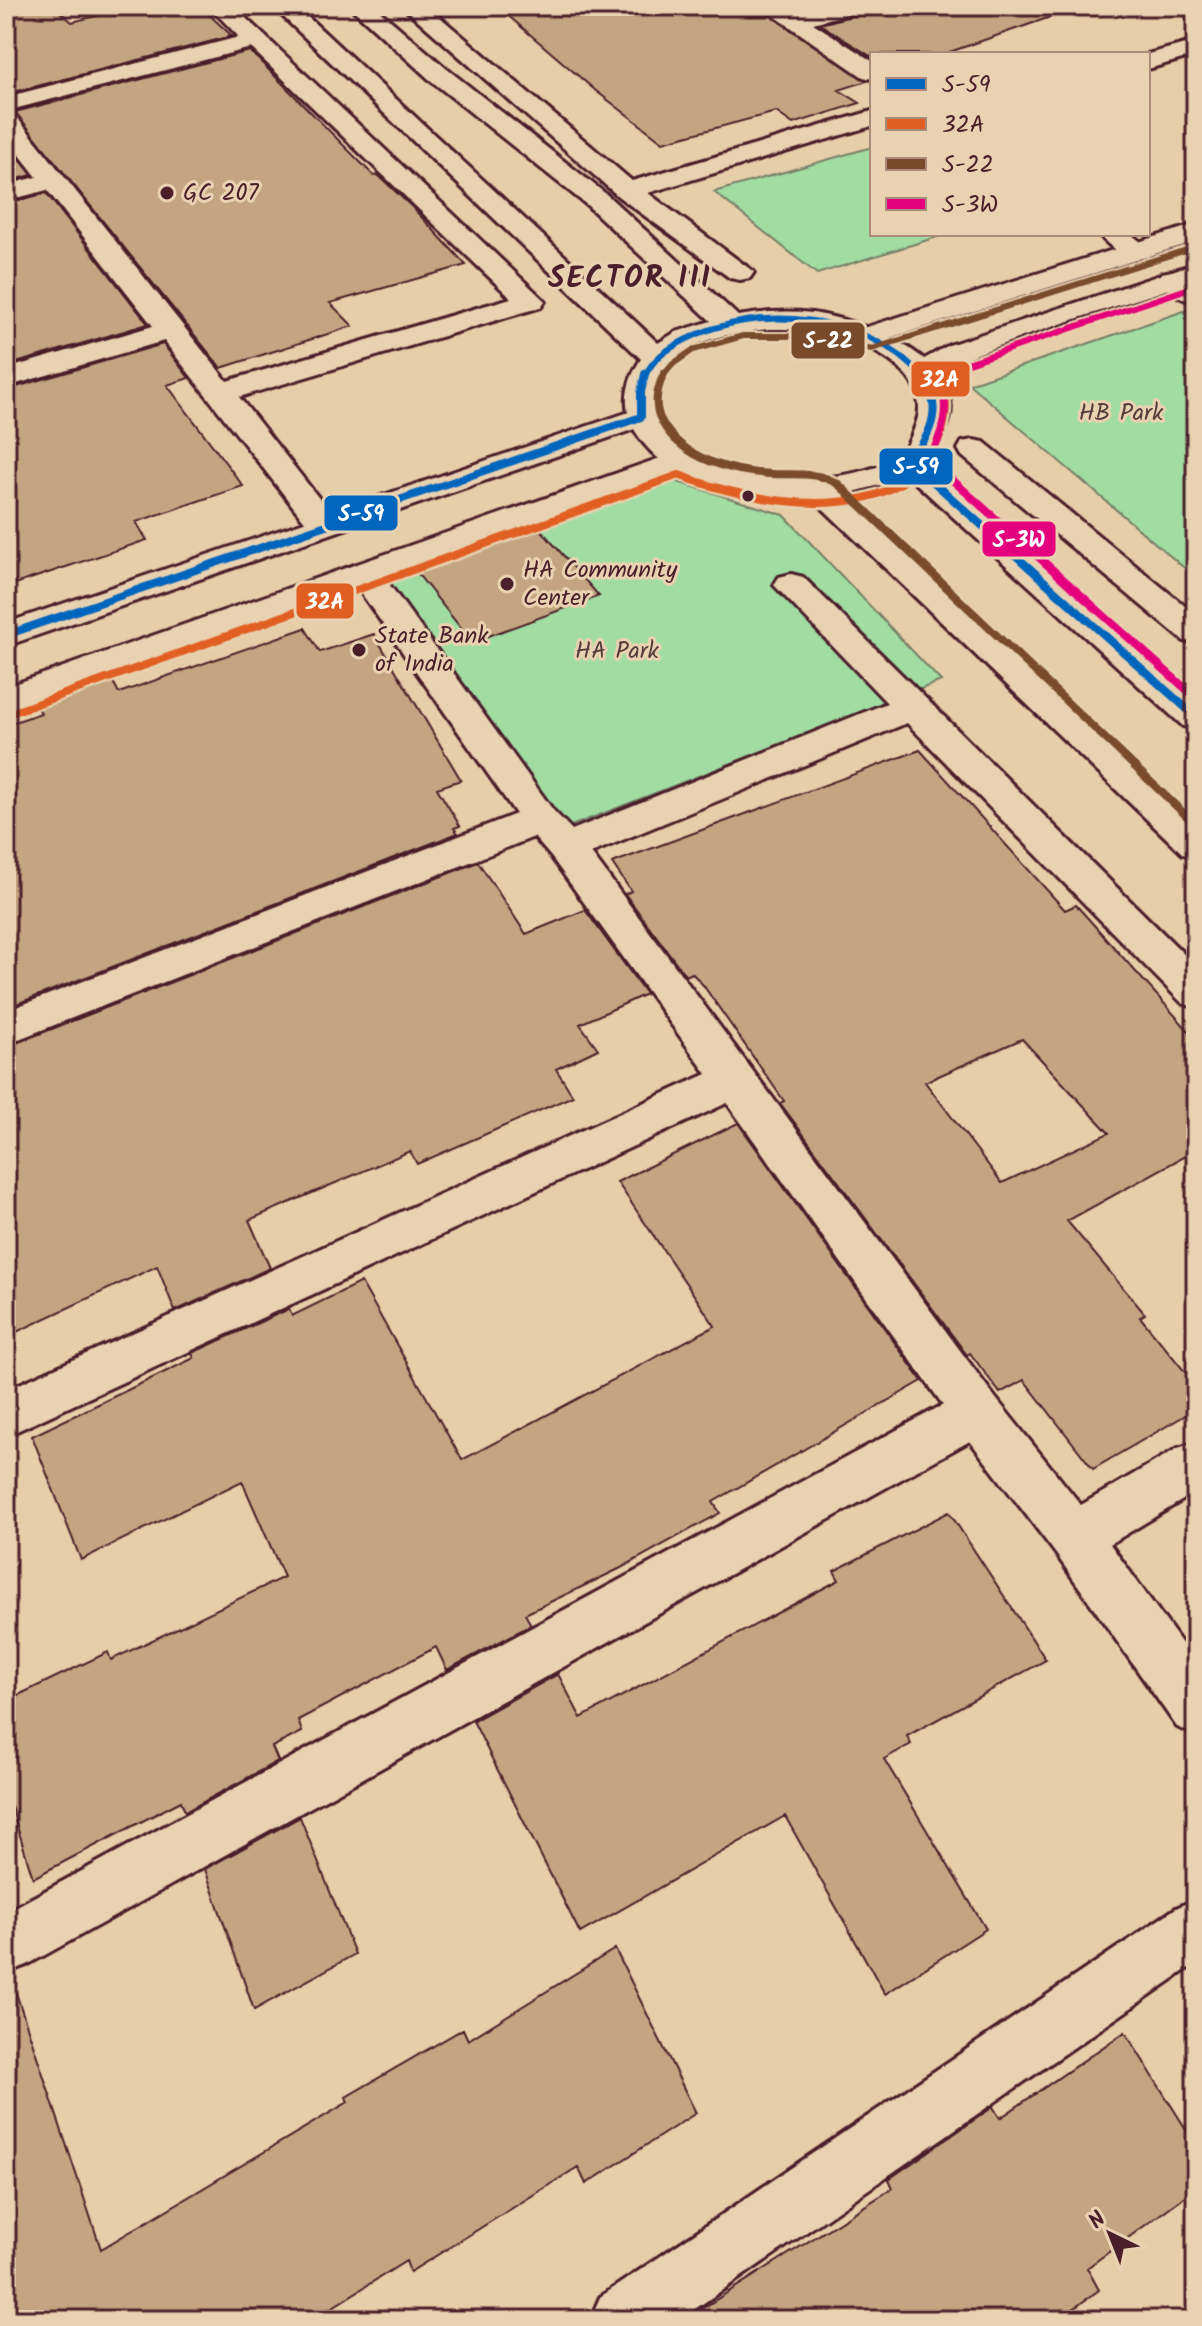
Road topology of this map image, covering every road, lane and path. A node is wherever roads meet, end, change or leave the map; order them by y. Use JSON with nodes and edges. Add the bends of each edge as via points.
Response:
{"nodes":[{"id":1,"x":220,"y":6,"type":"edge"},
{"id":2,"x":283,"y":6,"type":"edge"},
{"id":3,"x":360,"y":6,"type":"edge"},
{"id":4,"x":413,"y":6,"type":"edge"},
{"id":5,"x":771,"y":6,"type":"edge"},
{"id":6,"x":851,"y":6,"type":"edge"},
{"id":7,"x":795,"y":21,"type":"junction"},
{"id":8,"x":255,"y":40,"type":"junction"},
{"id":9,"x":1196,"y":48,"type":"edge"},
{"id":10,"x":1150,"y":61,"type":"edge"},
{"id":11,"x":870,"y":71,"type":"edge"},
{"id":12,"x":6,"y":104,"type":"edge"},
{"id":13,"x":870,"y":119,"type":"edge"},
{"id":14,"x":6,"y":120,"type":"edge"},
{"id":15,"x":51,"y":181,"type":"junction"},
{"id":16,"x":628,"y":191,"type":"junction"},
{"id":17,"x":6,"y":193,"type":"edge"},
{"id":18,"x":1196,"y":232,"type":"edge"},
{"id":19,"x":1116,"y":236,"type":"edge"},
{"id":20,"x":1138,"y":251,"type":"junction"},
{"id":21,"x":740,"y":272,"type":"dead end"},
{"id":22,"x":1184,"y":275,"type":"edge"},
{"id":23,"x":1196,"y":295,"type":"edge"},
{"id":24,"x":730,"y":324,"type":"junction"},
{"id":25,"x":169,"y":330,"type":"junction"},
{"id":26,"x":867,"y":336,"type":"junction"},
{"id":27,"x":656,"y":357,"type":"junction"},
{"id":28,"x":920,"y":373,"type":"junction"},
{"id":29,"x":6,"y":378,"type":"edge"},
{"id":30,"x":219,"y":393,"type":"junction"},
{"id":31,"x":641,"y":417,"type":"junction"},
{"id":32,"x":973,"y":449,"type":"dead end"},
{"id":33,"x":680,"y":460,"type":"junction"},
{"id":34,"x":910,"y":461,"type":"junction"},
{"id":35,"x":820,"y":489,"type":"junction"},
{"id":36,"x":324,"y":525,"type":"junction"},
{"id":37,"x":364,"y":573,"type":"junction"},
{"id":38,"x":791,"y":585,"type":"dead end"},
{"id":39,"x":107,"y":600,"type":"junction"},
{"id":40,"x":1188,"y":617,"type":"edge"},
{"id":41,"x":6,"y":635,"type":"edge"},
{"id":42,"x":140,"y":653,"type":"junction"},
{"id":43,"x":6,"y":700,"type":"edge"},
{"id":44,"x":911,"y":707,"type":"junction"},
{"id":45,"x":1196,"y":717,"type":"edge"},
{"id":46,"x":553,"y":834,"type":"junction"},
{"id":47,"x":1196,"y":844,"type":"edge"},
{"id":48,"x":1196,"y":992,"type":"edge"},
{"id":49,"x":6,"y":1028,"type":"edge"},
{"id":50,"x":735,"y":1080,"type":"junction"},
{"id":51,"x":977,"y":1412,"type":"junction"},
{"id":52,"x":6,"y":1414,"type":"edge"},
{"id":53,"x":1196,"y":1465,"type":"edge"},
{"id":54,"x":1074,"y":1537,"type":"junction"},
{"id":55,"x":1196,"y":1708,"type":"edge"},
{"id":56,"x":1196,"y":1928,"type":"edge"},
{"id":57,"x":6,"y":1944,"type":"edge"},
{"id":58,"x":623,"y":2320,"type":"edge"}],
"edges":[{"from":1,"to":8,"type":"street"},
{"from":2,"to":27,"type":"street"},
{"from":3,"to":24,"type":"street","via":[[597,200]]},
{"from":4,"to":16,"type":"street"},
{"from":5,"to":7,"type":"street"},
{"from":6,"to":7,"type":"street"},
{"from":7,"to":11,"type":"street"},
{"from":8,"to":12,"type":"street"},
{"from":8,"to":30,"type":"street","via":[[531,301]]},
{"from":9,"to":10,"type":"street"},
{"from":13,"to":16,"type":"street"},
{"from":14,"to":15,"type":"street"},
{"from":15,"to":17,"type":"street"},
{"from":15,"to":25,"type":"street"},
{"from":16,"to":21,"type":"street"},
{"from":18,"to":20,"type":"street"},
{"from":19,"to":20,"type":"street"},
{"from":20,"to":26,"type":"street"},
{"from":22,"to":23,"type":"street"},
{"from":22,"to":28,"type":"street","via":[[959,351]]},
{"from":24,"to":26,"type":"street","via":[[819,323]]},
{"from":24,"to":27,"type":"street","via":[[685,339]]},
{"from":25,"to":29,"type":"street"},
{"from":25,"to":30,"type":"street"},
{"from":26,"to":28,"type":"street","via":[[903,356]]},
{"from":27,"to":31,"type":"street","via":[[640,388]]},
{"from":28,"to":34,"type":"street","via":[[936,411],[926,440]]},
{"from":30,"to":36,"type":"street"},
{"from":31,"to":33,"type":"street"},
{"from":31,"to":36,"type":"street"},
{"from":32,"to":40,"type":"street"},
{"from":33,"to":35,"type":"street","via":[[715,477],[766,488]]},
{"from":33,"to":37,"type":"street"},
{"from":34,"to":35,"type":"street","via":[[862,483]]},
{"from":34,"to":45,"type":"street"},
{"from":35,"to":47,"type":"street"},
{"from":36,"to":39,"type":"street"},
{"from":37,"to":42,"type":"street"},
{"from":37,"to":46,"type":"street"},
{"from":38,"to":44,"type":"street"},
{"from":39,"to":41,"type":"street"},
{"from":39,"to":42,"type":"street"},
{"from":42,"to":43,"type":"street"},
{"from":44,"to":46,"type":"street"},
{"from":44,"to":48,"type":"street"},
{"from":46,"to":49,"type":"street"},
{"from":46,"to":50,"type":"street"},
{"from":50,"to":51,"type":"street"},
{"from":50,"to":52,"type":"street"},
{"from":51,"to":54,"type":"street"},
{"from":51,"to":57,"type":"street"},
{"from":53,"to":54,"type":"street"},
{"from":54,"to":55,"type":"street"},
{"from":56,"to":58,"type":"street"}]}
